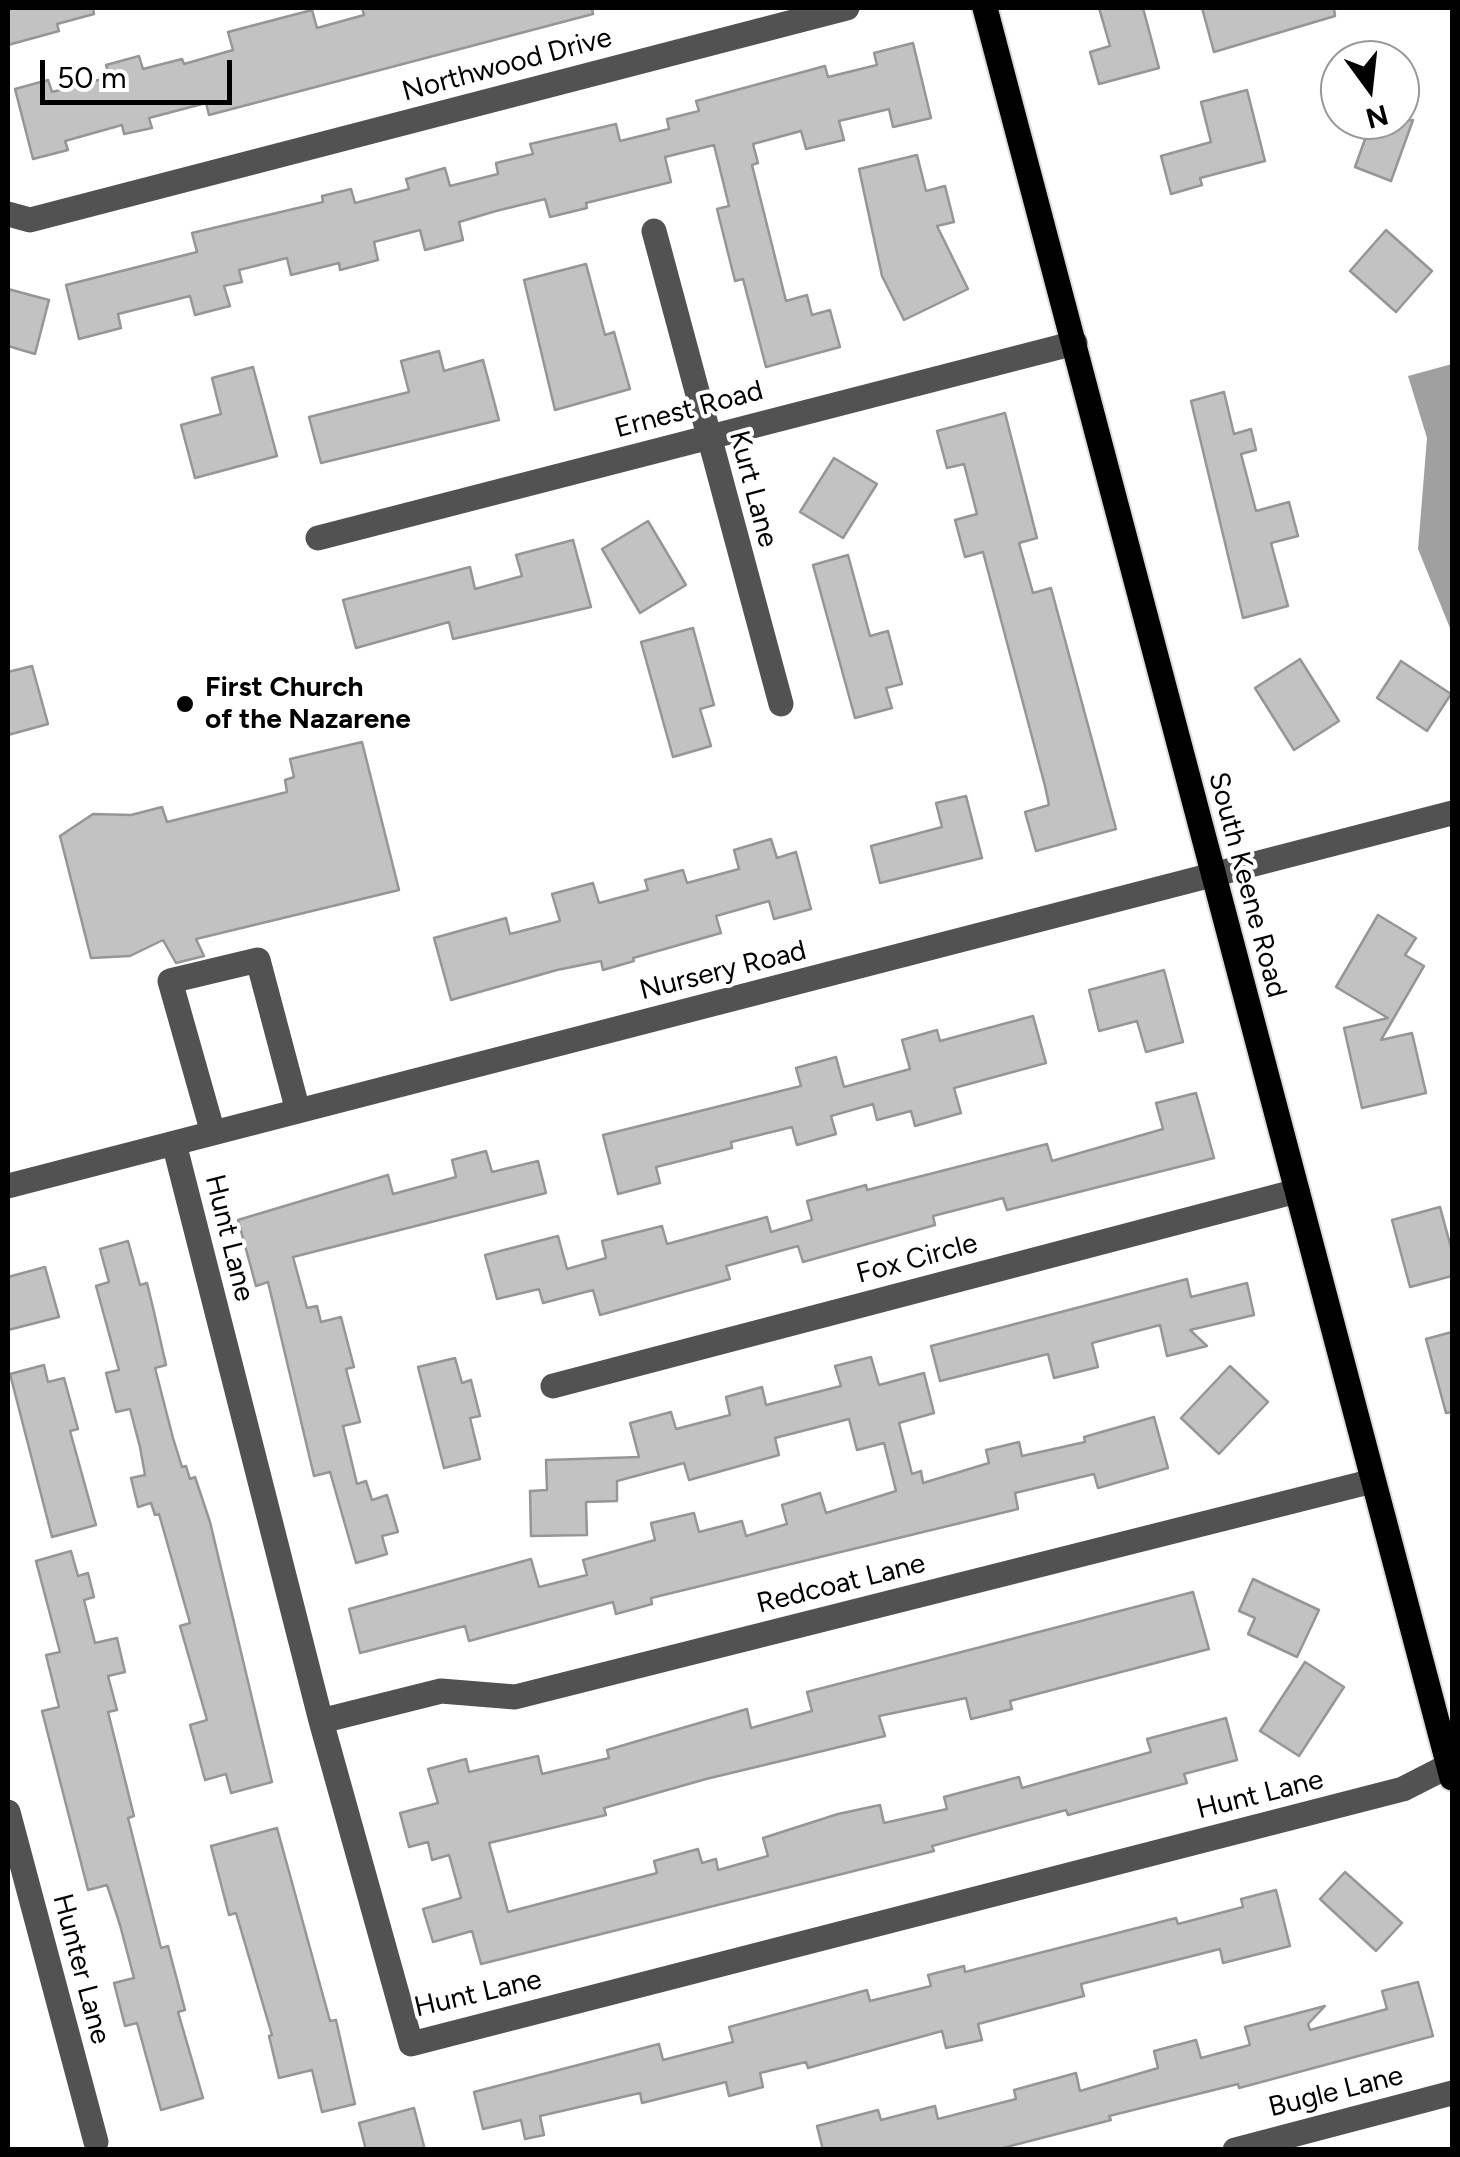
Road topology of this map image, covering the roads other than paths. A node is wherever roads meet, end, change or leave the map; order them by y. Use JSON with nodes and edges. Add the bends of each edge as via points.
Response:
{"nodes":[{"id":1,"x":847,"y":8,"type":"edge"},
{"id":2,"x":985,"y":8,"type":"edge"},
{"id":3,"x":8,"y":214,"type":"edge"},
{"id":4,"x":654,"y":231,"type":"dead end"},
{"id":5,"x":1075,"y":342,"type":"junction"},
{"id":6,"x":708,"y":436,"type":"junction"},
{"id":7,"x":318,"y":538,"type":"dead end"},
{"id":8,"x":781,"y":704,"type":"dead end"},
{"id":9,"x":1452,"y":813,"type":"edge"},
{"id":10,"x":1212,"y":876,"type":"junction"},
{"id":11,"x":298,"y":1111,"type":"junction"},
{"id":12,"x":213,"y":1133,"type":"junction"},
{"id":13,"x":174,"y":1143,"type":"junction"},
{"id":14,"x":8,"y":1186,"type":"edge"},
{"id":15,"x":1297,"y":1191,"type":"junction"},
{"id":16,"x":552,"y":1386,"type":"dead end"},
{"id":17,"x":1373,"y":1481,"type":"junction"},
{"id":18,"x":321,"y":1721,"type":"junction"},
{"id":19,"x":1451,"y":1769,"type":"edge"},
{"id":20,"x":8,"y":1812,"type":"edge"},
{"id":21,"x":1452,"y":2094,"type":"edge"},
{"id":22,"x":96,"y":2142,"type":"dead end"},
{"id":23,"x":1235,"y":2150,"type":"edge"}],
"edges":[{"from":1,"to":3,"type":"street","name":"Northwood Drive","via":[[30,220]]},
{"from":2,"to":5,"type":"main road","name":"South Keene Road"},
{"from":4,"to":6,"type":"street","name":"Kurt Lane"},
{"from":5,"to":6,"type":"street","name":"Ernest Road"},
{"from":5,"to":10,"type":"main road","name":"South Keene Road"},
{"from":6,"to":7,"type":"street","name":"Ernest Road"},
{"from":6,"to":8,"type":"street","name":"Kurt Lane"},
{"from":9,"to":10,"type":"street","name":"Nursery Road"},
{"from":10,"to":11,"type":"street","name":"Nursery Road"},
{"from":10,"to":15,"type":"main road","name":"South Keene Road"},
{"from":11,"to":12,"type":"street","name":"Nursery Road"},
{"from":11,"to":12,"type":"street","via":[[258,960],[170,981]]},
{"from":12,"to":13,"type":"street","name":"Nursery Road"},
{"from":13,"to":14,"type":"street","name":"Nursery Road"},
{"from":13,"to":18,"type":"street","name":"Hunt Lane"},
{"from":15,"to":16,"type":"street","name":"Fox Circle"},
{"from":15,"to":17,"type":"main road","name":"South Keene Road"},
{"from":17,"to":18,"type":"street","name":"Redcoat Lane","via":[[515,1698],[441,1691]]},
{"from":17,"to":19,"type":"main road","name":"South Keene Road"},
{"from":18,"to":19,"type":"street","name":"Hunt Lane","via":[[411,2044],[1403,1789]]},
{"from":20,"to":22,"type":"street","name":"Hunter Lane"},
{"from":21,"to":23,"type":"street","name":"Bugle Lane"}]}
